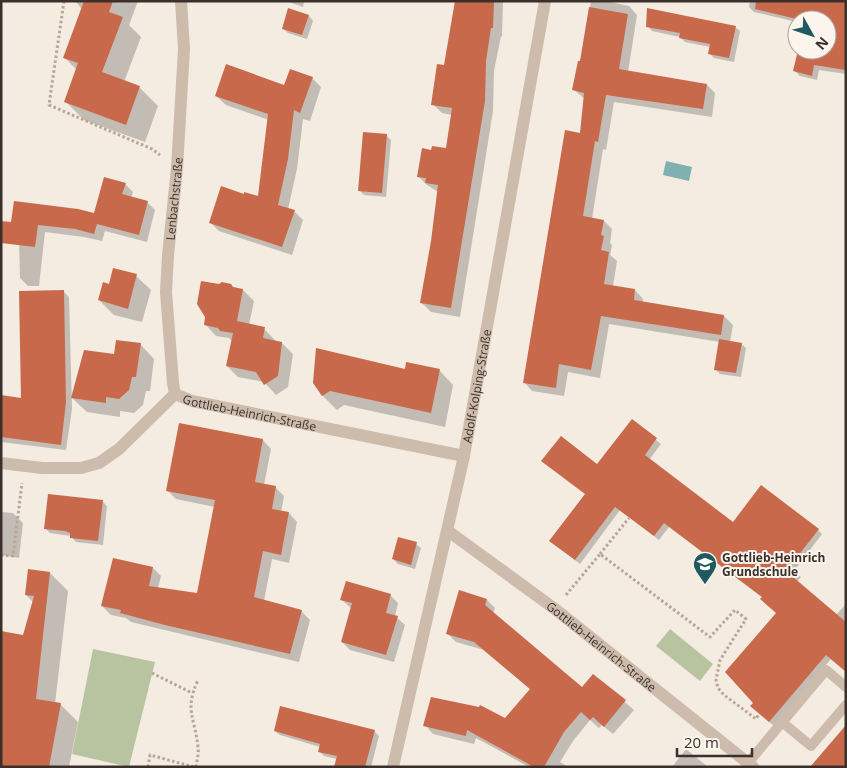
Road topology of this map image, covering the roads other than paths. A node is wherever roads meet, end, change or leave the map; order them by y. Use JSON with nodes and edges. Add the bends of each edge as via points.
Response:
{"nodes":[{"id":1,"x":181,"y":1,"type":"edge"},
{"id":2,"x":545,"y":1,"type":"edge"},
{"id":3,"x":175,"y":394,"type":"junction"},
{"id":4,"x":464,"y":456,"type":"junction"},
{"id":5,"x":1,"y":462,"type":"edge"},
{"id":6,"x":448,"y":530,"type":"junction"},
{"id":7,"x":846,"y":687,"type":"edge"},
{"id":8,"x":846,"y":705,"type":"edge"},
{"id":9,"x":782,"y":722,"type":"junction"},
{"id":10,"x":750,"y":765,"type":"edge"},
{"id":11,"x":393,"y":767,"type":"edge"}],
"edges":[{"from":1,"to":3,"type":"street","name":"Lenbachstraße","via":[[184,48],[166,292]]},
{"from":2,"to":4,"type":"street","name":"Adolf-Kolping-Straße"},
{"from":3,"to":4,"type":"street","name":"Gottlieb-Heinrich-Straße","via":[[192,401]]},
{"from":3,"to":5,"type":"street","name":"Gottlieb-Heinrich-Straße","via":[[120,449],[99,463],[81,468],[42,468]]},
{"from":4,"to":6,"type":"street","name":"Adolf-Kolping-Straße"},
{"from":6,"to":10,"type":"street","name":"Gottlieb-Heinrich-Straße","via":[[555,609]]},
{"from":6,"to":11,"type":"street","name":"Adolf-Kolping-Straße"},
{"from":7,"to":9,"type":"lane","via":[[826,670]]},
{"from":8,"to":9,"type":"lane","via":[[811,746]]},
{"from":9,"to":10,"type":"lane"}]}
